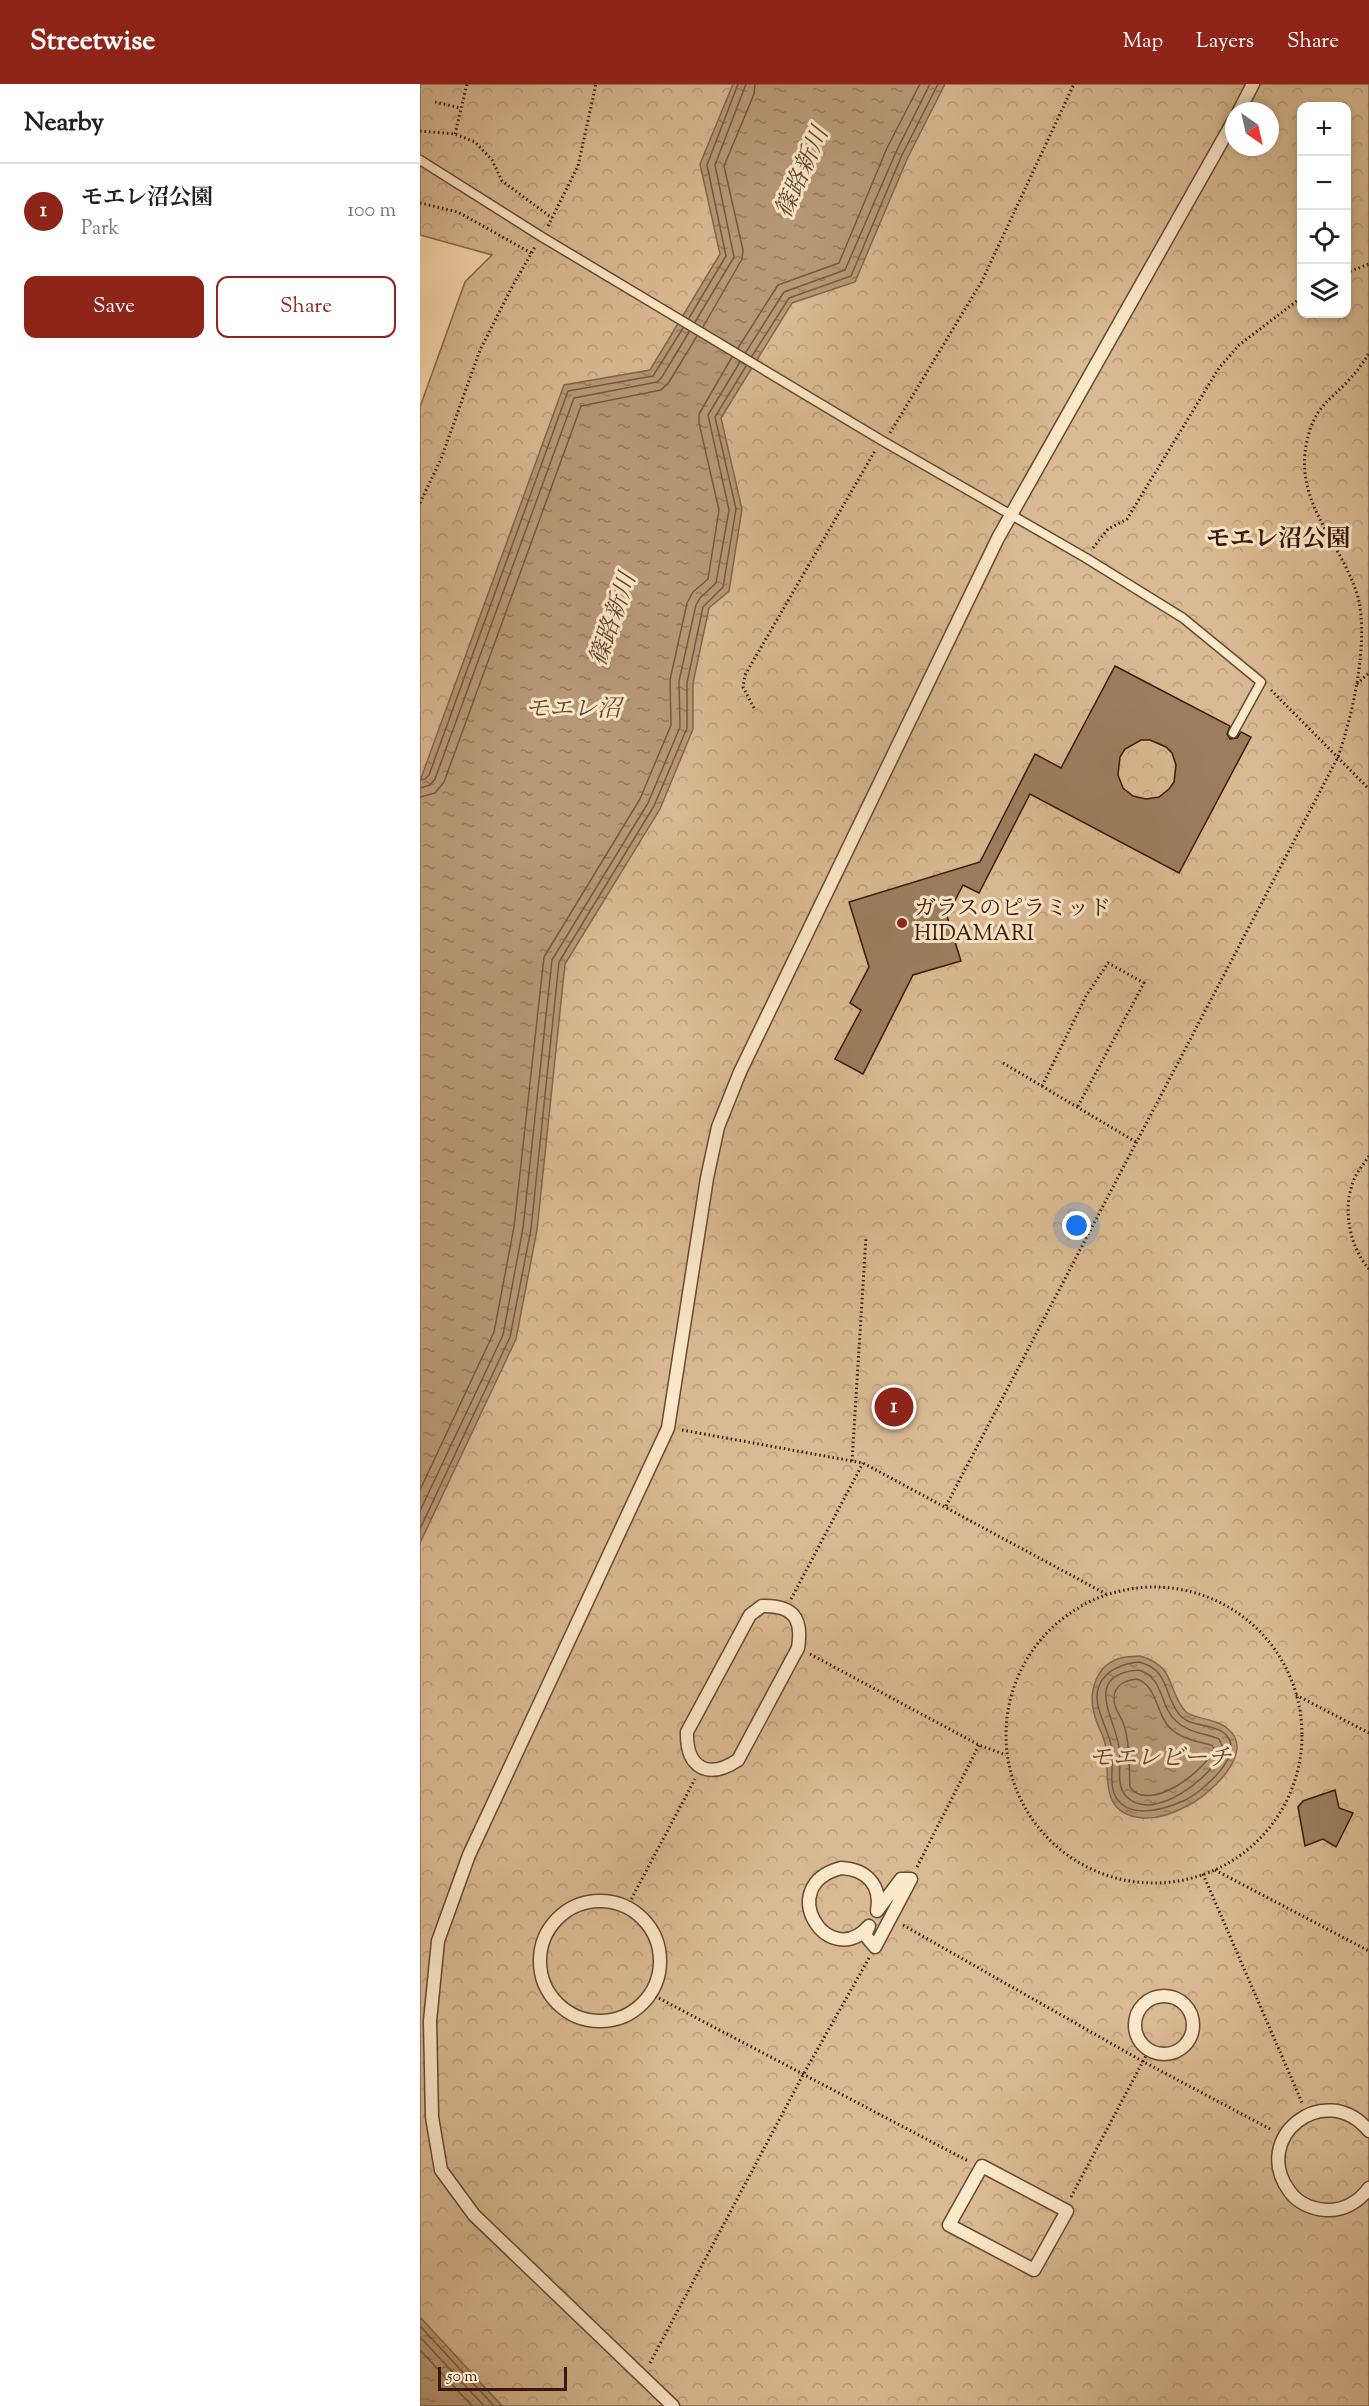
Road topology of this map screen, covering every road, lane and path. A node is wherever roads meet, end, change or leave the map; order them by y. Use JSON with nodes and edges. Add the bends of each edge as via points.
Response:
{"nodes":[{"id":1,"x":467,"y":84,"type":"edge"},
{"id":2,"x":596,"y":84,"type":"edge"},
{"id":3,"x":1074,"y":84,"type":"edge"},
{"id":4,"x":1253,"y":84,"type":"edge"},
{"id":5,"x":435,"y":102,"type":"dead end"},
{"id":6,"x":1244,"y":102,"type":"edge"},
{"id":7,"x":460,"y":108,"type":"junction"},
{"id":8,"x":420,"y":131,"type":"edge"},
{"id":9,"x":455,"y":134,"type":"junction"},
{"id":10,"x":1225,"y":136,"type":"edge"},
{"id":11,"x":420,"y":160,"type":"edge"},
{"id":12,"x":420,"y":203,"type":"edge"},
{"id":13,"x":552,"y":218,"type":"junction"},
{"id":14,"x":542,"y":237,"type":"junction"},
{"id":15,"x":531,"y":253,"type":"junction"},
{"id":16,"x":1369,"y":264,"type":"edge"},
{"id":17,"x":1351,"y":271,"type":"edge"},
{"id":18,"x":1297,"y":301,"type":"edge"},
{"id":19,"x":1369,"y":353,"type":"edge"},
{"id":20,"x":883,"y":441,"type":"junction"},
{"id":21,"x":420,"y":503,"type":"edge"},
{"id":22,"x":1011,"y":515,"type":"junction"},
{"id":23,"x":1086,"y":558,"type":"junction"},
{"id":24,"x":1369,"y":673,"type":"edge"},
{"id":25,"x":1261,"y":682,"type":"junction"},
{"id":26,"x":1356,"y":684,"type":"junction"},
{"id":27,"x":754,"y":708,"type":"dead end"},
{"id":28,"x":1233,"y":733,"type":"dead end"},
{"id":29,"x":1338,"y":757,"type":"junction"},
{"id":30,"x":1369,"y":789,"type":"edge"},
{"id":31,"x":1003,"y":1063,"type":"dead end"},
{"id":32,"x":1042,"y":1086,"type":"junction"},
{"id":33,"x":1077,"y":1108,"type":"junction"},
{"id":34,"x":1136,"y":1142,"type":"junction"},
{"id":35,"x":1369,"y":1156,"type":"edge"},
{"id":36,"x":866,"y":1237,"type":"dead end"},
{"id":37,"x":1369,"y":1269,"type":"edge"},
{"id":38,"x":668,"y":1428,"type":"junction"},
{"id":39,"x":852,"y":1461,"type":"junction"},
{"id":40,"x":863,"y":1463,"type":"junction"},
{"id":41,"x":946,"y":1506,"type":"junction"},
{"id":42,"x":1106,"y":1594,"type":"junction"},
{"id":43,"x":786,"y":1609,"type":"junction"},
{"id":44,"x":798,"y":1648,"type":"junction"},
{"id":45,"x":1296,"y":1695,"type":"junction"},
{"id":46,"x":1369,"y":1733,"type":"edge"},
{"id":47,"x":979,"y":1745,"type":"junction"},
{"id":48,"x":1006,"y":1755,"type":"junction"},
{"id":49,"x":702,"y":1767,"type":"junction"},
{"id":50,"x":1215,"y":1870,"type":"junction"},
{"id":51,"x":1203,"y":1874,"type":"junction"},
{"id":52,"x":911,"y":1879,"type":"junction"},
{"id":53,"x":627,"y":1907,"type":"junction"},
{"id":54,"x":891,"y":1919,"type":"junction"},
{"id":55,"x":875,"y":1947,"type":"junction"},
{"id":56,"x":1369,"y":1951,"type":"edge"},
{"id":57,"x":651,"y":1994,"type":"junction"},
{"id":58,"x":1145,"y":2056,"type":"junction"},
{"id":59,"x":803,"y":2075,"type":"junction"},
{"id":60,"x":1307,"y":2115,"type":"junction"},
{"id":61,"x":1369,"y":2131,"type":"edge"},
{"id":62,"x":1284,"y":2137,"type":"junction"},
{"id":63,"x":981,"y":2168,"type":"junction"},
{"id":64,"x":1369,"y":2188,"type":"edge"},
{"id":65,"x":1064,"y":2210,"type":"junction"},
{"id":66,"x":642,"y":2377,"type":"junction"},
{"id":67,"x":673,"y":2406,"type":"edge"}],
"edges":[{"from":1,"to":7,"type":"path"},
{"from":2,"to":13,"type":"path","via":[[578,166]]},
{"from":3,"to":20,"type":"path","via":[[982,281]]},
{"from":4,"to":6,"type":"street"},
{"from":5,"to":7,"type":"path"},
{"from":7,"to":9,"type":"path"},
{"from":8,"to":9,"type":"path"},
{"from":9,"to":13,"type":"path","via":[[475,142],[492,160],[502,181]]},
{"from":10,"to":22,"type":"street"},
{"from":11,"to":14,"type":"lane"},
{"from":12,"to":15,"type":"path","via":[[458,212]]},
{"from":13,"to":14,"type":"path"},
{"from":14,"to":15,"type":"path"},
{"from":14,"to":20,"type":"lane"},
{"from":15,"to":21,"type":"path","via":[[480,350],[441,459]]},
{"from":16,"to":17,"type":"path"},
{"from":18,"to":23,"type":"path","via":[[1239,345],[1219,368],[1127,519],[1108,529]]},
{"from":19,"to":26,"type":"path","via":[[1347,382],[1324,402],[1311,426],[1305,450],[1308,489],[1316,516],[1358,597],[1362,634]]},
{"from":20,"to":22,"type":"lane"},
{"from":20,"to":27,"type":"path","via":[[745,675],[743,687]]},
{"from":22,"to":23,"type":"lane"},
{"from":22,"to":38,"type":"street","via":[[741,1072],[718,1127]]},
{"from":23,"to":25,"type":"lane","via":[[1183,618]]},
{"from":24,"to":26,"type":"path"},
{"from":25,"to":28,"type":"lane"},
{"from":25,"to":29,"type":"path"},
{"from":26,"to":29,"type":"path"},
{"from":29,"to":30,"type":"path"},
{"from":29,"to":34,"type":"path"},
{"from":31,"to":32,"type":"path"},
{"from":32,"to":33,"type":"path"},
{"from":32,"to":33,"type":"path","via":[[1086,996],[1108,963],[1144,983]]},
{"from":33,"to":34,"type":"path"},
{"from":34,"to":41,"type":"path"},
{"from":35,"to":37,"type":"path","via":[[1352,1183],[1348,1216],[1356,1248]]},
{"from":36,"to":39,"type":"path"},
{"from":38,"to":39,"type":"path"},
{"from":38,"to":66,"type":"street","via":[[469,1855],[438,1941],[430,2022],[432,2117],[441,2170],[474,2215]]},
{"from":39,"to":40,"type":"path"},
{"from":40,"to":41,"type":"path"},
{"from":40,"to":43,"type":"path"},
{"from":41,"to":42,"type":"path"},
{"from":42,"to":45,"type":"path","via":[[1153,1587],[1203,1594],[1246,1620],[1267,1639],[1289,1673]]},
{"from":42,"to":48,"type":"path","via":[[1060,1621],[1027,1659],[1008,1705]]},
{"from":43,"to":44,"type":"street","via":[[801,1630]]},
{"from":43,"to":49,"type":"street","via":[[762,1606],[750,1615],[687,1732],[687,1749],[692,1760]]},
{"from":44,"to":47,"type":"path"},
{"from":44,"to":49,"type":"street","via":[[738,1760],[713,1771]]},
{"from":45,"to":46,"type":"path"},
{"from":45,"to":50,"type":"path","via":[[1301,1717],[1300,1761],[1287,1799],[1268,1830],[1252,1846]]},
{"from":47,"to":48,"type":"path"},
{"from":47,"to":52,"type":"path"},
{"from":48,"to":51,"type":"path","via":[[1022,1803],[1047,1837],[1072,1860],[1094,1872],[1139,1883],[1187,1880]]},
{"from":49,"to":53,"type":"path"},
{"from":50,"to":51,"type":"path"},
{"from":50,"to":56,"type":"path"},
{"from":51,"to":60,"type":"path"},
{"from":52,"to":54,"type":"street"},
{"from":52,"to":55,"type":"street","via":[[901,1879],[877,1911],[877,1889],[871,1879],[852,1868],[830,1871],[813,1887],[809,1911],[822,1931],[844,1939],[857,1937],[869,1926],[865,1935]]},
{"from":53,"to":57,"type":"street","via":[[647,1923],[659,1946],[661,1963]]},
{"from":53,"to":57,"type":"street","via":[[593,1900],[561,1914],[542,1942],[542,1980],[550,1996],[564,2010],[580,2019],[599,2022],[618,2019],[635,2010]]},
{"from":54,"to":55,"type":"street"},
{"from":54,"to":58,"type":"path"},
{"from":55,"to":59,"type":"path"},
{"from":57,"to":59,"type":"path"},
{"from":58,"to":58,"type":"street","via":[[1171,2054],[1187,2044],[1194,2026],[1182,2001],[1163,1995],[1153,1997],[1138,2010],[1134,2029]]},
{"from":58,"to":62,"type":"path"},
{"from":58,"to":65,"type":"path"},
{"from":59,"to":63,"type":"path"},
{"from":59,"to":66,"type":"path"},
{"from":60,"to":61,"type":"street","via":[[1341,2111]]},
{"from":60,"to":62,"type":"street","via":[[1294,2123]]},
{"from":62,"to":64,"type":"street","via":[[1279,2172],[1284,2185],[1303,2204],[1316,2209],[1343,2208]]},
{"from":63,"to":65,"type":"street"},
{"from":63,"to":65,"type":"street","via":[[949,2224],[1034,2270],[1067,2211]]},
{"from":66,"to":67,"type":"street"}]}
